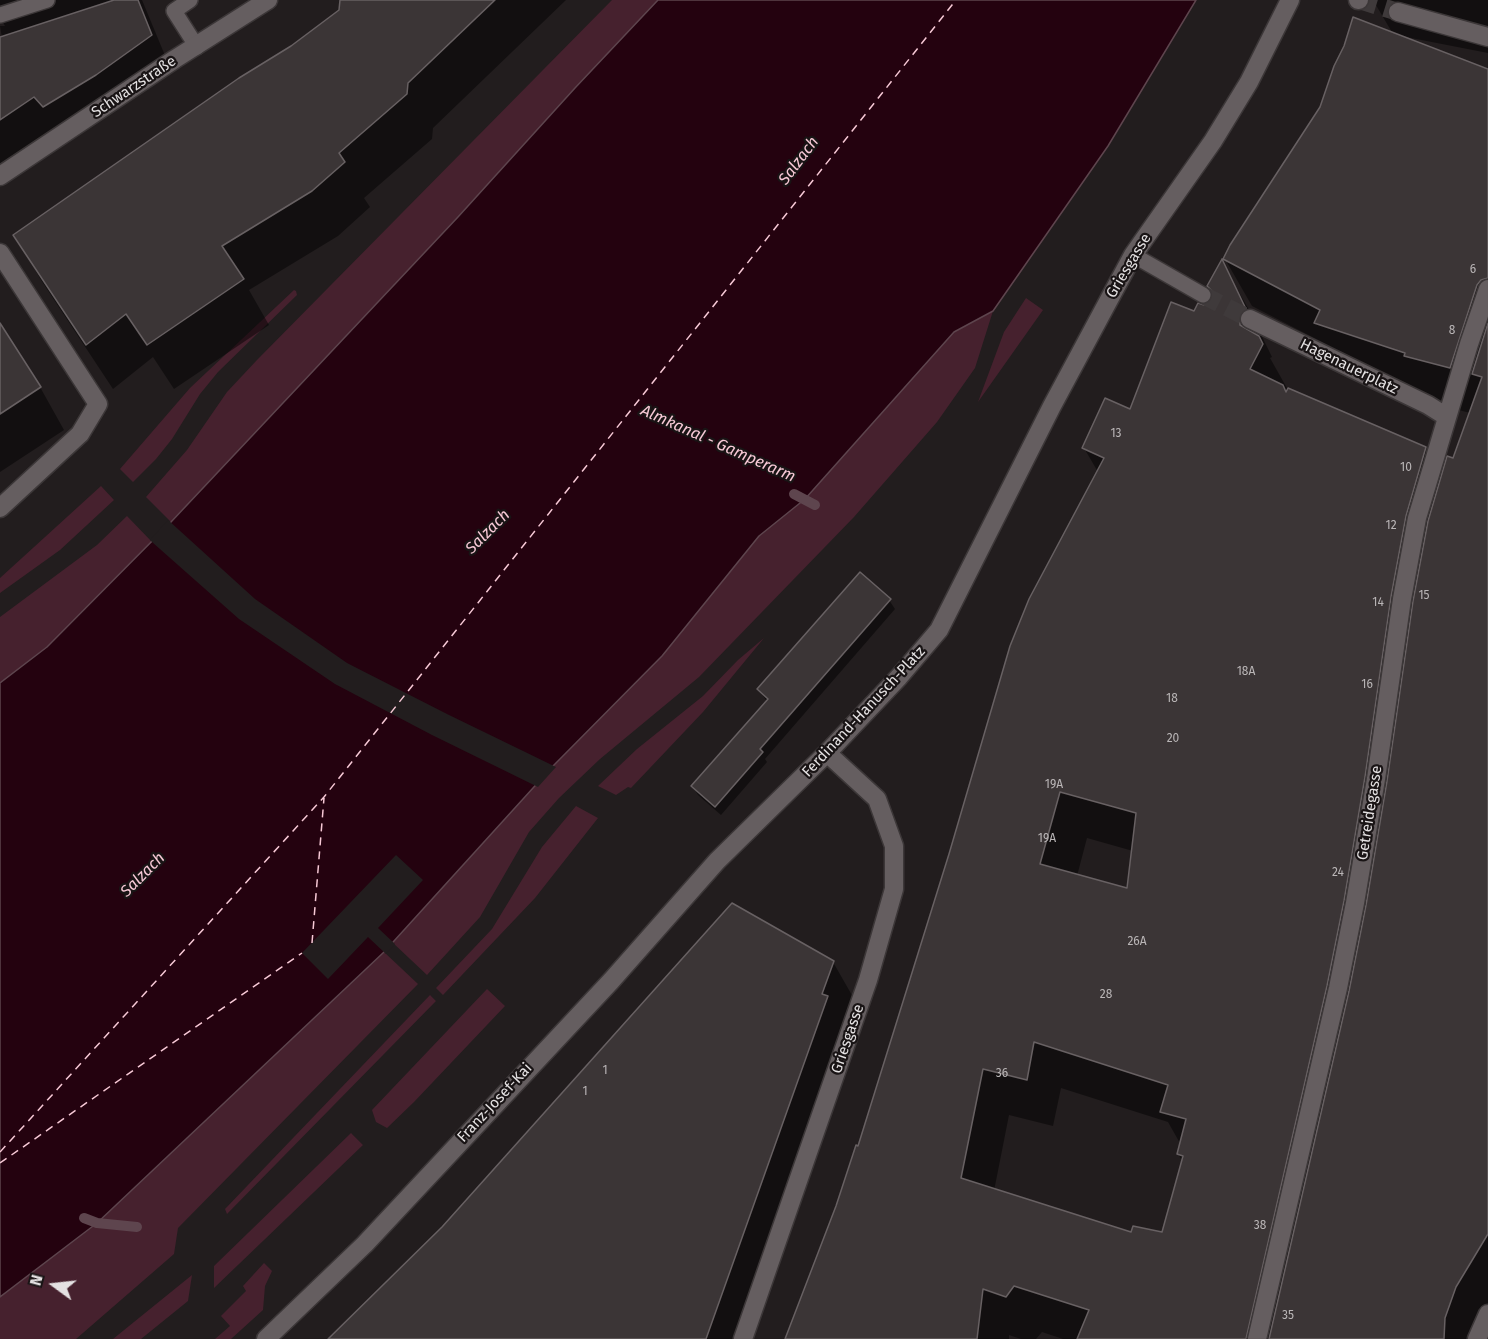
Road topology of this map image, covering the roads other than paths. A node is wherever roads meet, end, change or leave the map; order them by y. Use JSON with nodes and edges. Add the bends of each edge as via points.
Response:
{"nodes":[{"id":1,"x":48,"y":0,"type":"edge"},
{"id":2,"x":190,"y":0,"type":"edge"},
{"id":3,"x":268,"y":0,"type":"edge"},
{"id":4,"x":1290,"y":0,"type":"edge"},
{"id":5,"x":1398,"y":12,"type":"tunnel mouth"},
{"id":6,"x":0,"y":15,"type":"edge"},
{"id":7,"x":1488,"y":37,"type":"edge"},
{"id":8,"x":196,"y":47,"type":"junction"},
{"id":9,"x":0,"y":176,"type":"edge"},
{"id":10,"x":0,"y":253,"type":"edge"},
{"id":11,"x":1132,"y":255,"type":"junction"},
{"id":12,"x":1488,"y":289,"type":"edge"},
{"id":13,"x":1203,"y":294,"type":"tunnel mouth"},
{"id":14,"x":1250,"y":319,"type":"tunnel mouth"},
{"id":15,"x":1447,"y":417,"type":"junction"},
{"id":16,"x":0,"y":508,"type":"edge"},
{"id":17,"x":983,"y":542,"type":"joint"},
{"id":18,"x":827,"y":753,"type":"junction"},
{"id":19,"x":717,"y":861,"type":"joint"},
{"id":20,"x":1488,"y":1314,"type":"edge"},
{"id":21,"x":266,"y":1339,"type":"edge"},
{"id":22,"x":743,"y":1339,"type":"edge"},
{"id":23,"x":1257,"y":1339,"type":"edge"},
{"id":24,"x":1477,"y":1339,"type":"edge"}],
"edges":[{"from":1,"to":6,"type":"lane"},
{"from":2,"to":8,"type":"lane","via":[[174,10]]},
{"from":3,"to":8,"type":"street","name":"Schwarzstraße"},
{"from":4,"to":11,"type":"street","name":"Griesgasse","via":[[1249,82],[1213,141]]},
{"from":5,"to":7,"type":"street"},
{"from":8,"to":9,"type":"street","name":"Schwarzstraße"},
{"from":10,"to":16,"type":"street","via":[[98,404],[80,434]]},
{"from":11,"to":13,"type":"lane"},
{"from":11,"to":17,"type":"street","name":"Griesgasse"},
{"from":12,"to":15,"type":"street","name":"Getreidegasse"},
{"from":14,"to":15,"type":"street","name":"Hagenauerplatz"},
{"from":15,"to":23,"type":"street","name":"Getreidegasse","via":[[1417,518],[1355,903]]},
{"from":17,"to":18,"type":"street","name":"Ferdinand-Hanusch-Platz","via":[[939,630]]},
{"from":18,"to":19,"type":"street","name":"Ferdinand-Hanusch-Platz"},
{"from":18,"to":22,"type":"street","name":"Griesgasse","via":[[877,798],[894,846],[894,889],[868,980]]},
{"from":19,"to":21,"type":"street","name":"Franz-Josef-Kai","via":[[611,981],[365,1244]]},
{"from":20,"to":24,"type":"street"}]}
